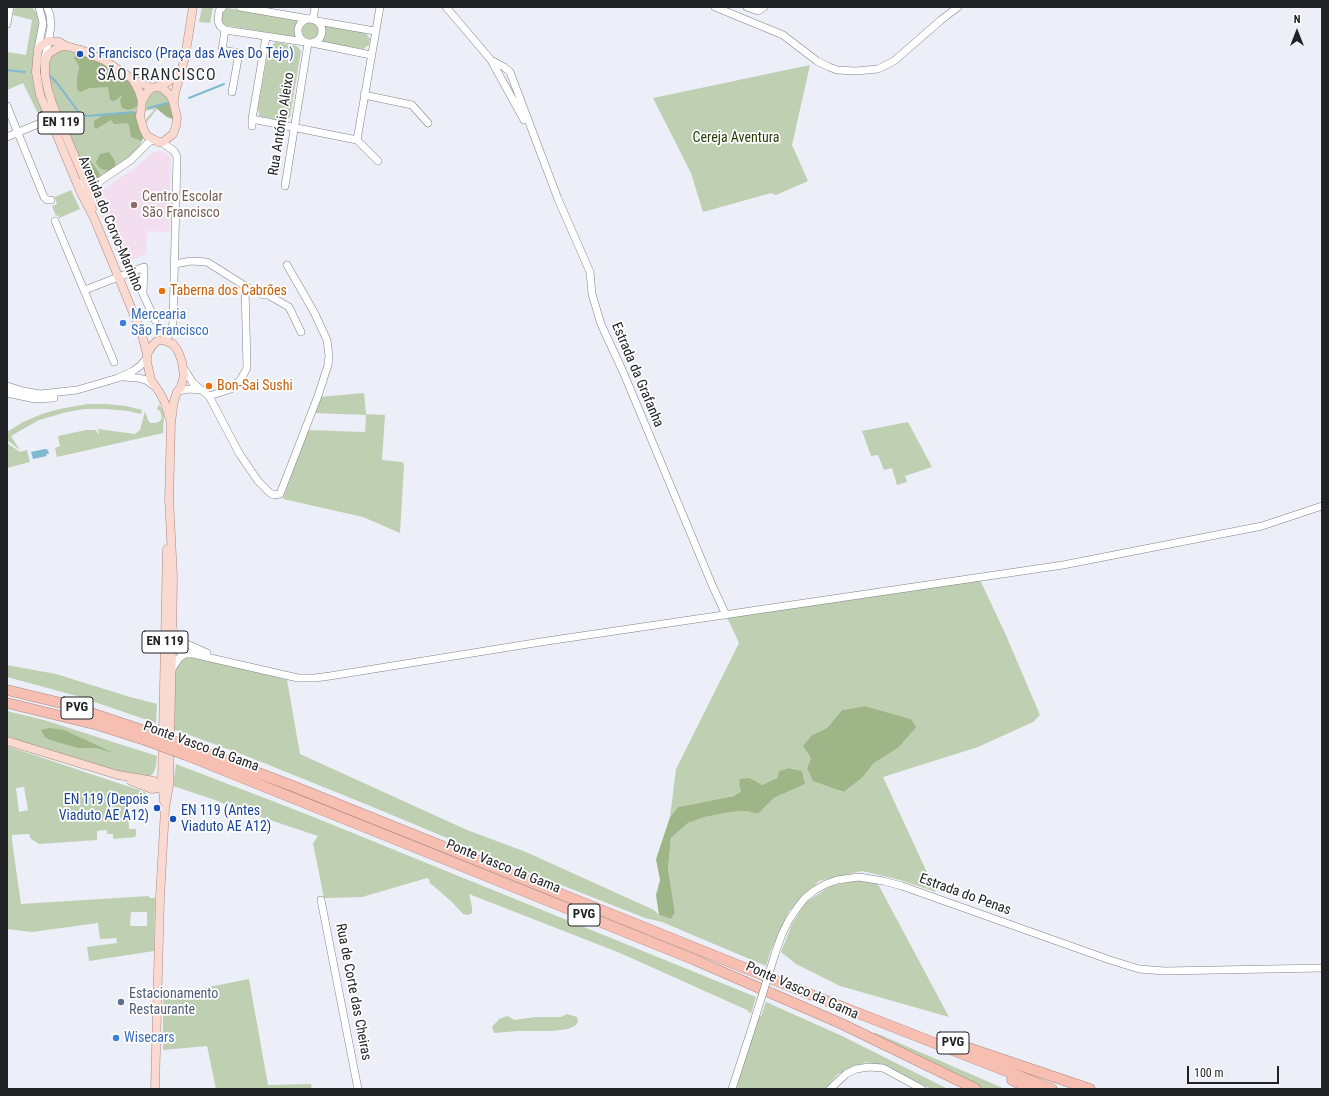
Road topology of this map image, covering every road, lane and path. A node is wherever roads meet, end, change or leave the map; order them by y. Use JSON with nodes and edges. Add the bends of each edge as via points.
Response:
{"nodes":[{"id":1,"x":10,"y":7,"type":"edge"},
{"id":2,"x":47,"y":7,"type":"edge"},
{"id":3,"x":193,"y":7,"type":"edge"},
{"id":4,"x":223,"y":7,"type":"edge"},
{"id":5,"x":240,"y":7,"type":"edge"},
{"id":6,"x":315,"y":7,"type":"edge"},
{"id":7,"x":380,"y":7,"type":"edge"},
{"id":8,"x":446,"y":7,"type":"edge"},
{"id":9,"x":715,"y":7,"type":"edge"},
{"id":10,"x":747,"y":7,"type":"edge"},
{"id":11,"x":764,"y":7,"type":"edge"},
{"id":12,"x":958,"y":7,"type":"edge"},
{"id":13,"x":39,"y":9,"type":"edge"},
{"id":14,"x":313,"y":20,"type":"junction"},
{"id":15,"x":43,"y":23,"type":"junction"},
{"id":16,"x":7,"y":24,"type":"edge"},
{"id":17,"x":51,"y":26,"type":"junction"},
{"id":18,"x":225,"y":30,"type":"junction"},
{"id":19,"x":375,"y":31,"type":"junction"},
{"id":20,"x":266,"y":37,"type":"junction"},
{"id":21,"x":48,"y":41,"type":"junction"},
{"id":22,"x":308,"y":43,"type":"junction"},
{"id":23,"x":61,"y":45,"type":"junction"},
{"id":24,"x":38,"y":49,"type":"junction"},
{"id":25,"x":371,"y":55,"type":"junction"},
{"id":26,"x":45,"y":59,"type":"junction"},
{"id":27,"x":492,"y":60,"type":"junction"},
{"id":28,"x":181,"y":73,"type":"junction"},
{"id":29,"x":131,"y":78,"type":"junction"},
{"id":30,"x":154,"y":87,"type":"junction"},
{"id":31,"x":232,"y":92,"type":"dead end"},
{"id":32,"x":364,"y":95,"type":"junction"},
{"id":33,"x":142,"y":101,"type":"junction"},
{"id":34,"x":174,"y":104,"type":"junction"},
{"id":35,"x":7,"y":106,"type":"edge"},
{"id":36,"x":55,"y":109,"type":"junction"},
{"id":37,"x":50,"y":119,"type":"junction"},
{"id":38,"x":428,"y":123,"type":"dead end"},
{"id":39,"x":294,"y":127,"type":"junction"},
{"id":40,"x":18,"y":133,"type":"junction"},
{"id":41,"x":7,"y":137,"type":"edge"},
{"id":42,"x":68,"y":139,"type":"junction"},
{"id":43,"x":357,"y":140,"type":"junction"},
{"id":44,"x":158,"y":141,"type":"junction"},
{"id":45,"x":536,"y":143,"type":"junction"},
{"id":46,"x":378,"y":160,"type":"dead end"},
{"id":47,"x":100,"y":181,"type":"junction"},
{"id":48,"x":77,"y":182,"type":"junction"},
{"id":49,"x":87,"y":185,"type":"junction"},
{"id":50,"x":285,"y":186,"type":"dead end"},
{"id":51,"x":51,"y":200,"type":"dead end"},
{"id":52,"x":93,"y":214,"type":"junction"},
{"id":53,"x":55,"y":221,"type":"dead end"},
{"id":54,"x":175,"y":264,"type":"junction"},
{"id":55,"x":286,"y":265,"type":"dead end"},
{"id":56,"x":133,"y":272,"type":"junction"},
{"id":57,"x":119,"y":277,"type":"junction"},
{"id":58,"x":245,"y":286,"type":"junction"},
{"id":59,"x":85,"y":290,"type":"junction"},
{"id":60,"x":143,"y":293,"type":"junction"},
{"id":61,"x":155,"y":320,"type":"dead end"},
{"id":62,"x":139,"y":326,"type":"junction"},
{"id":63,"x":301,"y":332,"type":"dead end"},
{"id":64,"x":160,"y":341,"type":"junction"},
{"id":65,"x":147,"y":356,"type":"junction"},
{"id":66,"x":114,"y":362,"type":"dead end"},
{"id":67,"x":184,"y":369,"type":"junction"},
{"id":68,"x":118,"y":378,"type":"junction"},
{"id":69,"x":154,"y":386,"type":"junction"},
{"id":70,"x":9,"y":388,"type":"edge"},
{"id":71,"x":76,"y":390,"type":"junction"},
{"id":72,"x":201,"y":390,"type":"junction"},
{"id":73,"x":178,"y":391,"type":"junction"},
{"id":74,"x":7,"y":393,"type":"edge"},
{"id":75,"x":160,"y":393,"type":"junction"},
{"id":76,"x":209,"y":396,"type":"junction"},
{"id":77,"x":171,"y":424,"type":"junction"},
{"id":78,"x":169,"y":497,"type":"junction"},
{"id":79,"x":1322,"y":506,"type":"edge"},
{"id":80,"x":166,"y":584,"type":"junction"},
{"id":81,"x":726,"y":615,"type":"junction"},
{"id":82,"x":173,"y":622,"type":"junction"},
{"id":83,"x":172,"y":645,"type":"junction"},
{"id":84,"x":188,"y":646,"type":"junction"},
{"id":85,"x":193,"y":654,"type":"junction"},
{"id":86,"x":164,"y":657,"type":"junction"},
{"id":87,"x":239,"y":663,"type":"junction"},
{"id":88,"x":171,"y":670,"type":"junction"},
{"id":89,"x":7,"y":690,"type":"edge"},
{"id":90,"x":7,"y":703,"type":"edge"},
{"id":91,"x":145,"y":736,"type":"junction"},
{"id":92,"x":7,"y":741,"type":"edge"},
{"id":93,"x":187,"y":750,"type":"junction"},
{"id":94,"x":162,"y":759,"type":"junction"},
{"id":95,"x":118,"y":775,"type":"junction"},
{"id":96,"x":142,"y":780,"type":"junction"},
{"id":97,"x":165,"y":787,"type":"junction"},
{"id":98,"x":322,"y":900,"type":"dead end"},
{"id":99,"x":1322,"y":968,"type":"edge"},
{"id":100,"x":817,"y":997,"type":"junction"},
{"id":101,"x":155,"y":1089,"type":"edge"},
{"id":102,"x":358,"y":1089,"type":"edge"},
{"id":103,"x":732,"y":1089,"type":"edge"},
{"id":104,"x":830,"y":1089,"type":"edge"},
{"id":105,"x":922,"y":1089,"type":"edge"},
{"id":106,"x":976,"y":1089,"type":"edge"},
{"id":107,"x":1032,"y":1089,"type":"edge"},
{"id":108,"x":1052,"y":1089,"type":"edge"},
{"id":109,"x":1090,"y":1089,"type":"edge"}],
"edges":[{"from":1,"to":16,"type":"street"},
{"from":2,"to":17,"type":"street","name":"Avenida do Corvo-Marinho"},
{"from":3,"to":28,"type":"main road"},
{"from":4,"to":18,"type":"street","via":[[219,11],[218,20]]},
{"from":5,"to":14,"type":"street"},
{"from":6,"to":14,"type":"street"},
{"from":7,"to":19,"type":"street"},
{"from":8,"to":27,"type":"street","name":"Estrada da Grafanha"},
{"from":9,"to":12,"type":"street","via":[[783,35],[829,67],[856,71],[878,69],[894,61]]},
{"from":10,"to":11,"type":"street","via":[[758,11]]},
{"from":13,"to":15,"type":"street"},
{"from":14,"to":19,"type":"street"},
{"from":14,"to":22,"type":"street","via":[[322,27],[322,36],[316,42]]},
{"from":14,"to":22,"type":"street","via":[[302,22],[298,29],[299,36]]},
{"from":15,"to":21,"type":"street"},
{"from":15,"to":24,"type":"street"},
{"from":17,"to":21,"type":"street","name":"Avenida do Corvo-Marinho"},
{"from":17,"to":23,"type":"street","name":"Avenida do Corvo-Marinho","via":[[54,36]]},
{"from":18,"to":20,"type":"street"},
{"from":18,"to":31,"type":"street","via":[[222,50],[239,53]]},
{"from":19,"to":25,"type":"street"},
{"from":20,"to":22,"type":"street"},
{"from":20,"to":39,"type":"street","via":[[252,123]]},
{"from":21,"to":23,"type":"main road"},
{"from":21,"to":24,"type":"main road"},
{"from":21,"to":26,"type":"street","name":"Avenida do Corvo-Marinho"},
{"from":22,"to":25,"type":"street"},
{"from":22,"to":39,"type":"street","name":"Rua António Aleixo"},
{"from":23,"to":26,"type":"main road","via":[[50,51]]},
{"from":23,"to":29,"type":"main road","via":[[82,50],[104,60]]},
{"from":24,"to":37,"type":"main road","number":"EN 119","via":[[38,85]]},
{"from":25,"to":32,"type":"street"},
{"from":26,"to":36,"type":"main road","name":"Avenida do Corvo-Marinho","number":"EN 119","via":[[48,90]]},
{"from":27,"to":45,"type":"street","name":"Estrada da Grafanha"},
{"from":27,"to":45,"type":"street","name":"Estrada da Grafanha","via":[[510,72]]},
{"from":28,"to":30,"type":"main road","via":[[165,84]]},
{"from":28,"to":34,"type":"main road"},
{"from":29,"to":30,"type":"main road"},
{"from":29,"to":33,"type":"main road"},
{"from":30,"to":33,"type":"main road"},
{"from":30,"to":34,"type":"main road","via":[[162,88],[170,95]]},
{"from":32,"to":38,"type":"street","via":[[412,105]]},
{"from":32,"to":43,"type":"street"},
{"from":33,"to":44,"type":"main road","via":[[141,124],[147,136]]},
{"from":34,"to":44,"type":"main road","via":[[177,117],[175,130],[168,139]]},
{"from":35,"to":40,"type":"street"},
{"from":36,"to":37,"type":"street"},
{"from":36,"to":42,"type":"main road","name":"Avenida do Corvo-Marinho","number":"EN 119"},
{"from":37,"to":40,"type":"street"},
{"from":37,"to":42,"type":"street","via":[[58,124]]},
{"from":37,"to":48,"type":"main road","name":"Avenida do Corvo-Marinho","number":"EN 119"},
{"from":39,"to":43,"type":"street"},
{"from":39,"to":50,"type":"street","name":"Rua António Aleixo"},
{"from":40,"to":41,"type":"street"},
{"from":40,"to":51,"type":"street","via":[[44,197]]},
{"from":42,"to":49,"type":"main road","name":"Avenida do Corvo-Marinho","number":"EN 119"},
{"from":43,"to":46,"type":"street"},
{"from":44,"to":47,"type":"street","via":[[149,142],[131,160]]},
{"from":44,"to":54,"type":"street","via":[[174,151],[177,157]]},
{"from":45,"to":81,"type":"street","name":"Estrada da Grafanha","via":[[590,272],[595,308],[601,324]]},
{"from":47,"to":49,"type":"street"},
{"from":47,"to":52,"type":"street","via":[[92,198]]},
{"from":48,"to":49,"type":"street"},
{"from":48,"to":52,"type":"main road","name":"Avenida do Corvo-Marinho","number":"EN 119"},
{"from":49,"to":52,"type":"main road","number":"EN 119"},
{"from":52,"to":57,"type":"main road","name":"Avenida do Corvo-Marinho","number":"EN 119"},
{"from":53,"to":59,"type":"street"},
{"from":54,"to":58,"type":"street","via":[[207,262]]},
{"from":54,"to":64,"type":"street","via":[[173,323],[169,335]]},
{"from":55,"to":76,"type":"street","via":[[314,312],[327,340],[329,356],[318,396],[280,494],[270,493],[258,481],[239,453]]},
{"from":56,"to":57,"type":"street"},
{"from":56,"to":60,"type":"street"},
{"from":56,"to":60,"type":"street","via":[[144,267]]},
{"from":57,"to":59,"type":"street"},
{"from":57,"to":62,"type":"main road","name":"Avenida do Corvo-Marinho","number":"EN 119"},
{"from":58,"to":63,"type":"street","via":[[289,307]]},
{"from":58,"to":76,"type":"street","via":[[246,368],[241,379],[231,389]]},
{"from":59,"to":66,"type":"street"},
{"from":60,"to":61,"type":"street"},
{"from":62,"to":64,"type":"main road","number":"EN 119","via":[[145,335]]},
{"from":62,"to":65,"type":"main road","number":"EN 119"},
{"from":64,"to":65,"type":"main road","via":[[152,346]]},
{"from":64,"to":67,"type":"main road","via":[[170,342],[175,346]]},
{"from":65,"to":68,"type":"street","via":[[134,371]]},
{"from":65,"to":69,"type":"main road","via":[[147,369]]},
{"from":67,"to":72,"type":"street"},
{"from":67,"to":73,"type":"main road"},
{"from":68,"to":69,"type":"street","via":[[138,378]]},
{"from":68,"to":71,"type":"street"},
{"from":69,"to":75,"type":"main road"},
{"from":70,"to":71,"type":"street","via":[[40,394]]},
{"from":71,"to":74,"type":"street","via":[[47,398]]},
{"from":72,"to":73,"type":"street"},
{"from":72,"to":76,"type":"street"},
{"from":73,"to":75,"type":"main road","via":[[168,395]]},
{"from":73,"to":77,"type":"main road","number":"EN 119"},
{"from":75,"to":77,"type":"main road","number":"EN 119","via":[[168,409]]},
{"from":77,"to":78,"type":"main road","number":"EN 119"},
{"from":78,"to":80,"type":"main road","number":"EN 119"},
{"from":78,"to":82,"type":"main road","number":"EN 119"},
{"from":79,"to":81,"type":"street","via":[[1262,526],[1063,565]]},
{"from":80,"to":83,"type":"street","via":[[168,637]]},
{"from":80,"to":86,"type":"main road","number":"EN 119"},
{"from":81,"to":87,"type":"street","via":[[315,678],[290,676]]},
{"from":82,"to":83,"type":"main road","number":"EN 119"},
{"from":82,"to":84,"type":"street","via":[[175,635]]},
{"from":83,"to":84,"type":"street","via":[[179,643]]},
{"from":83,"to":85,"type":"street","via":[[182,652]]},
{"from":83,"to":86,"type":"street"},
{"from":83,"to":88,"type":"main road","number":"EN 119"},
{"from":84,"to":87,"type":"street"},
{"from":85,"to":87,"type":"street"},
{"from":85,"to":88,"type":"street","via":[[185,654],[179,658]]},
{"from":86,"to":94,"type":"main road","number":"EN 119"},
{"from":88,"to":97,"type":"main road","number":"EN 119"},
{"from":89,"to":91,"type":"highway","name":"Ponte Vasco da Gama","number":"PVG","via":[[61,703]]},
{"from":90,"to":91,"type":"highway","name":"Ponte Vasco da Gama","number":"PVG"},
{"from":91,"to":93,"type":"highway","name":"Ponte Vasco da Gama","number":"PVG","bridge":true},
{"from":92,"to":95,"type":"main road"},
{"from":93,"to":100,"type":"highway","name":"Ponte Vasco da Gama","number":"PVG","via":[[314,795]]},
{"from":93,"to":106,"type":"highway","name":"Ponte Vasco da Gama","number":"PVG","via":[[716,969],[842,1024]]},
{"from":94,"to":96,"type":"main road","via":[[156,775]]},
{"from":94,"to":97,"type":"main road","number":"EN 119"},
{"from":95,"to":96,"type":"main road"},
{"from":95,"to":97,"type":"main road","via":[[152,789]]},
{"from":96,"to":97,"type":"main road","via":[[154,781]]},
{"from":97,"to":101,"type":"main road","number":"EN 119"},
{"from":98,"to":102,"type":"street","name":"Rua de Corte das Cheiras"},
{"from":99,"to":103,"type":"street","name":"Estrada do Penas","bridge":true,"via":[[1165,971],[1139,968],[902,886],[883,881],[848,878],[815,890],[796,908],[789,920],[775,954]]},
{"from":100,"to":107,"type":"highway","name":"Ponte Vasco da Gama","number":"PVG"},
{"from":100,"to":108,"type":"highway","name":"Ponte Vasco da Gama","number":"PVG"},
{"from":100,"to":109,"type":"highway","name":"Ponte Vasco da Gama","number":"PVG"},
{"from":104,"to":105,"type":"street","via":[[846,1074],[869,1066],[883,1068]]}]}
